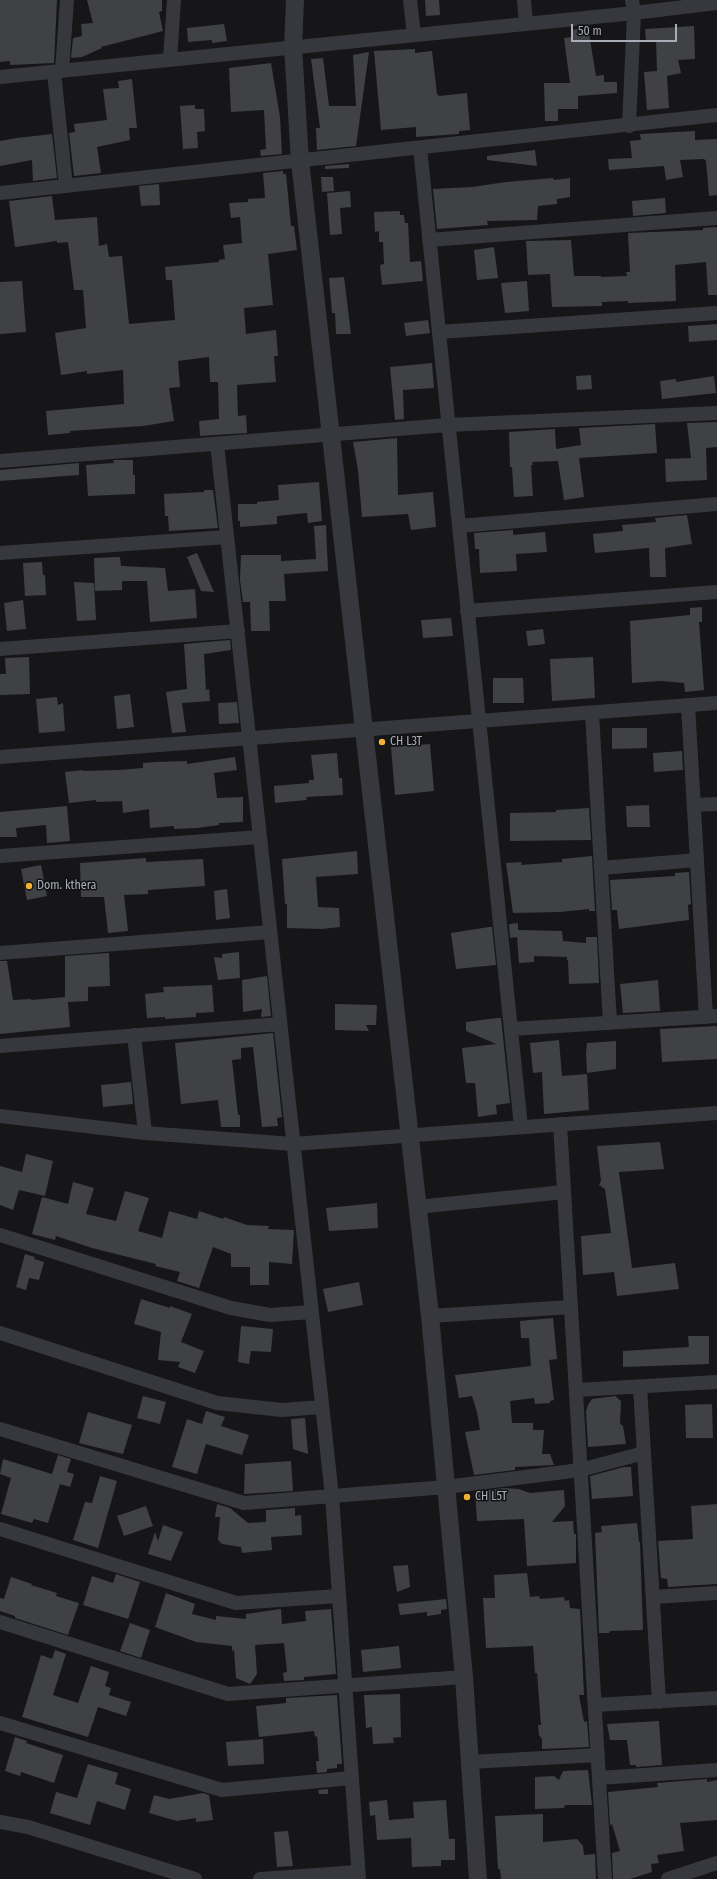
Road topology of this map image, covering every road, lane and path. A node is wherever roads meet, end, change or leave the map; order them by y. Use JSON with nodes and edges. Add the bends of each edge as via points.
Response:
{"nodes":[{"id":1,"x":67,"y":0,"type":"edge"},
{"id":2,"x":174,"y":0,"type":"edge"},
{"id":3,"x":295,"y":0,"type":"edge"},
{"id":4,"x":410,"y":0,"type":"edge"},
{"id":5,"x":524,"y":0,"type":"edge"},
{"id":6,"x":717,"y":2,"type":"edge"},
{"id":7,"x":633,"y":6,"type":"edge"},
{"id":8,"x":526,"y":24,"type":"junction"},
{"id":9,"x":414,"y":35,"type":"junction"},
{"id":10,"x":293,"y":47,"type":"junction"},
{"id":11,"x":170,"y":60,"type":"junction"},
{"id":12,"x":58,"y":71,"type":"junction"},
{"id":13,"x":0,"y":77,"type":"edge"},
{"id":14,"x":717,"y":115,"type":"edge"},
{"id":15,"x":628,"y":126,"type":"junction"},
{"id":16,"x":420,"y":148,"type":"junction"},
{"id":17,"x":300,"y":161,"type":"junction"},
{"id":18,"x":66,"y":186,"type":"junction"},
{"id":19,"x":0,"y":194,"type":"edge"},
{"id":20,"x":717,"y":218,"type":"edge"},
{"id":21,"x":429,"y":240,"type":"junction"},
{"id":22,"x":717,"y":314,"type":"edge"},
{"id":23,"x":438,"y":332,"type":"junction"},
{"id":24,"x":717,"y":414,"type":"edge"},
{"id":25,"x":448,"y":426,"type":"junction"},
{"id":26,"x":331,"y":435,"type":"junction"},
{"id":27,"x":217,"y":444,"type":"junction"},
{"id":28,"x":0,"y":461,"type":"edge"},
{"id":29,"x":717,"y":504,"type":"edge"},
{"id":30,"x":459,"y":526,"type":"junction"},
{"id":31,"x":227,"y":537,"type":"junction"},
{"id":32,"x":0,"y":553,"type":"edge"},
{"id":33,"x":717,"y":592,"type":"edge"},
{"id":34,"x":467,"y":611,"type":"junction"},
{"id":35,"x":238,"y":631,"type":"junction"},
{"id":36,"x":0,"y":649,"type":"edge"},
{"id":37,"x":717,"y":703,"type":"edge"},
{"id":38,"x":688,"y":706,"type":"junction"},
{"id":39,"x":592,"y":713,"type":"junction"},
{"id":40,"x":479,"y":721,"type":"junction"},
{"id":41,"x":364,"y":730,"type":"junction"},
{"id":42,"x":249,"y":739,"type":"junction"},
{"id":43,"x":0,"y":757,"type":"edge"},
{"id":44,"x":717,"y":804,"type":"edge"},
{"id":45,"x":694,"y":805,"type":"junction"},
{"id":46,"x":260,"y":837,"type":"junction"},
{"id":47,"x":0,"y":856,"type":"edge"},
{"id":48,"x":697,"y":860,"type":"junction"},
{"id":49,"x":601,"y":868,"type":"junction"},
{"id":50,"x":270,"y":932,"type":"junction"},
{"id":51,"x":0,"y":953,"type":"edge"},
{"id":52,"x":711,"y":1016,"type":"edge"},
{"id":53,"x":610,"y":1023,"type":"junction"},
{"id":54,"x":280,"y":1024,"type":"junction"},
{"id":55,"x":511,"y":1029,"type":"junction"},
{"id":56,"x":134,"y":1035,"type":"junction"},
{"id":57,"x":0,"y":1046,"type":"edge"},
{"id":58,"x":717,"y":1113,"type":"edge"},
{"id":59,"x":0,"y":1116,"type":"edge"},
{"id":60,"x":560,"y":1124,"type":"junction"},
{"id":61,"x":521,"y":1127,"type":"junction"},
{"id":62,"x":146,"y":1133,"type":"junction"},
{"id":63,"x":409,"y":1135,"type":"junction"},
{"id":64,"x":293,"y":1144,"type":"junction"},
{"id":65,"x":564,"y":1192,"type":"junction"},
{"id":66,"x":418,"y":1207,"type":"junction"},
{"id":67,"x":0,"y":1235,"type":"edge"},
{"id":68,"x":571,"y":1307,"type":"junction"},
{"id":69,"x":312,"y":1312,"type":"junction"},
{"id":70,"x":430,"y":1316,"type":"junction"},
{"id":71,"x":0,"y":1333,"type":"edge"},
{"id":72,"x":717,"y":1382,"type":"edge"},
{"id":73,"x":640,"y":1386,"type":"junction"},
{"id":74,"x":576,"y":1390,"type":"junction"},
{"id":75,"x":322,"y":1407,"type":"junction"},
{"id":76,"x":0,"y":1430,"type":"edge"},
{"id":77,"x":644,"y":1453,"type":"junction"},
{"id":78,"x":580,"y":1470,"type":"junction"},
{"id":79,"x":446,"y":1487,"type":"junction"},
{"id":80,"x":332,"y":1496,"type":"junction"},
{"id":81,"x":0,"y":1529,"type":"edge"},
{"id":82,"x":717,"y":1593,"type":"edge"},
{"id":83,"x":339,"y":1596,"type":"junction"},
{"id":84,"x":653,"y":1597,"type":"junction"},
{"id":85,"x":0,"y":1622,"type":"edge"},
{"id":86,"x":464,"y":1677,"type":"junction"},
{"id":87,"x":345,"y":1685,"type":"junction"},
{"id":88,"x":717,"y":1698,"type":"edge"},
{"id":89,"x":659,"y":1702,"type":"junction"},
{"id":90,"x":595,"y":1706,"type":"junction"},
{"id":91,"x":0,"y":1723,"type":"edge"},
{"id":92,"x":598,"y":1755,"type":"junction"},
{"id":93,"x":470,"y":1762,"type":"junction"},
{"id":94,"x":717,"y":1770,"type":"edge"},
{"id":95,"x":352,"y":1778,"type":"junction"},
{"id":96,"x":599,"y":1778,"type":"junction"},
{"id":97,"x":0,"y":1822,"type":"edge"},
{"id":98,"x":717,"y":1863,"type":"edge"},
{"id":99,"x":358,"y":1876,"type":"edge"},
{"id":100,"x":195,"y":1879,"type":"edge"},
{"id":101,"x":260,"y":1879,"type":"edge"},
{"id":102,"x":478,"y":1879,"type":"edge"},
{"id":103,"x":605,"y":1879,"type":"edge"},
{"id":104,"x":668,"y":1879,"type":"edge"}],
"edges":[{"from":1,"to":12,"type":"street"},
{"from":2,"to":11,"type":"street"},
{"from":3,"to":10,"type":"street"},
{"from":4,"to":9,"type":"street"},
{"from":5,"to":8,"type":"street"},
{"from":6,"to":7,"type":"street"},
{"from":7,"to":8,"type":"street"},
{"from":7,"to":15,"type":"street"},
{"from":8,"to":9,"type":"street"},
{"from":9,"to":10,"type":"street"},
{"from":10,"to":11,"type":"street"},
{"from":10,"to":17,"type":"street"},
{"from":11,"to":12,"type":"street"},
{"from":12,"to":13,"type":"street"},
{"from":12,"to":18,"type":"street"},
{"from":14,"to":15,"type":"street"},
{"from":15,"to":16,"type":"street"},
{"from":16,"to":17,"type":"street"},
{"from":16,"to":21,"type":"street"},
{"from":17,"to":18,"type":"street"},
{"from":17,"to":26,"type":"street"},
{"from":18,"to":19,"type":"street"},
{"from":20,"to":21,"type":"street"},
{"from":21,"to":23,"type":"street"},
{"from":22,"to":23,"type":"street"},
{"from":23,"to":25,"type":"street"},
{"from":24,"to":25,"type":"street"},
{"from":25,"to":26,"type":"street"},
{"from":25,"to":30,"type":"street"},
{"from":26,"to":27,"type":"street"},
{"from":26,"to":41,"type":"street"},
{"from":27,"to":28,"type":"street"},
{"from":27,"to":31,"type":"street"},
{"from":29,"to":30,"type":"street"},
{"from":30,"to":34,"type":"street"},
{"from":31,"to":32,"type":"street"},
{"from":31,"to":35,"type":"street"},
{"from":33,"to":34,"type":"street"},
{"from":34,"to":40,"type":"street"},
{"from":35,"to":36,"type":"street"},
{"from":35,"to":42,"type":"street"},
{"from":37,"to":38,"type":"street"},
{"from":38,"to":39,"type":"street"},
{"from":38,"to":45,"type":"street"},
{"from":39,"to":40,"type":"street"},
{"from":39,"to":49,"type":"street"},
{"from":40,"to":41,"type":"street"},
{"from":40,"to":55,"type":"street"},
{"from":41,"to":42,"type":"street"},
{"from":41,"to":63,"type":"street"},
{"from":42,"to":43,"type":"street"},
{"from":42,"to":46,"type":"street"},
{"from":44,"to":45,"type":"street"},
{"from":45,"to":48,"type":"street"},
{"from":46,"to":47,"type":"street"},
{"from":46,"to":50,"type":"street"},
{"from":48,"to":49,"type":"street"},
{"from":48,"to":52,"type":"street"},
{"from":49,"to":53,"type":"street"},
{"from":50,"to":51,"type":"street"},
{"from":50,"to":54,"type":"street"},
{"from":52,"to":53,"type":"street"},
{"from":53,"to":55,"type":"street"},
{"from":54,"to":56,"type":"street"},
{"from":54,"to":64,"type":"street"},
{"from":55,"to":61,"type":"street"},
{"from":56,"to":57,"type":"street"},
{"from":56,"to":62,"type":"street"},
{"from":58,"to":60,"type":"street"},
{"from":59,"to":62,"type":"street"},
{"from":60,"to":61,"type":"street"},
{"from":60,"to":65,"type":"street"},
{"from":61,"to":63,"type":"street"},
{"from":62,"to":64,"type":"street"},
{"from":63,"to":64,"type":"street"},
{"from":63,"to":66,"type":"street"},
{"from":64,"to":69,"type":"street"},
{"from":65,"to":66,"type":"street"},
{"from":65,"to":68,"type":"street"},
{"from":66,"to":70,"type":"street"},
{"from":67,"to":69,"type":"street","via":[[231,1308],[270,1315]]},
{"from":68,"to":70,"type":"street"},
{"from":68,"to":74,"type":"street"},
{"from":69,"to":75,"type":"street"},
{"from":70,"to":79,"type":"street"},
{"from":71,"to":75,"type":"street","via":[[216,1403],[282,1410]]},
{"from":72,"to":73,"type":"street"},
{"from":73,"to":74,"type":"street"},
{"from":73,"to":77,"type":"street"},
{"from":74,"to":78,"type":"street"},
{"from":75,"to":80,"type":"street"},
{"from":76,"to":80,"type":"street","via":[[244,1503]]},
{"from":77,"to":78,"type":"street"},
{"from":77,"to":84,"type":"street"},
{"from":78,"to":79,"type":"street"},
{"from":78,"to":90,"type":"street"},
{"from":79,"to":80,"type":"street"},
{"from":79,"to":86,"type":"street"},
{"from":80,"to":83,"type":"street"},
{"from":81,"to":83,"type":"street","via":[[236,1602]]},
{"from":82,"to":84,"type":"street"},
{"from":83,"to":87,"type":"street"},
{"from":84,"to":89,"type":"street"},
{"from":85,"to":87,"type":"street","via":[[228,1694]]},
{"from":86,"to":87,"type":"street"},
{"from":86,"to":93,"type":"street"},
{"from":87,"to":95,"type":"street"},
{"from":88,"to":89,"type":"street"},
{"from":89,"to":90,"type":"street"},
{"from":90,"to":92,"type":"street"},
{"from":91,"to":95,"type":"street","via":[[222,1790]]},
{"from":92,"to":93,"type":"street"},
{"from":92,"to":96,"type":"street"},
{"from":93,"to":102,"type":"street"},
{"from":94,"to":96,"type":"street"},
{"from":95,"to":99,"type":"street"},
{"from":96,"to":103,"type":"street"},
{"from":97,"to":100,"type":"street","via":[[28,1827]]},
{"from":98,"to":104,"type":"street"},
{"from":99,"to":101,"type":"street"}]}
